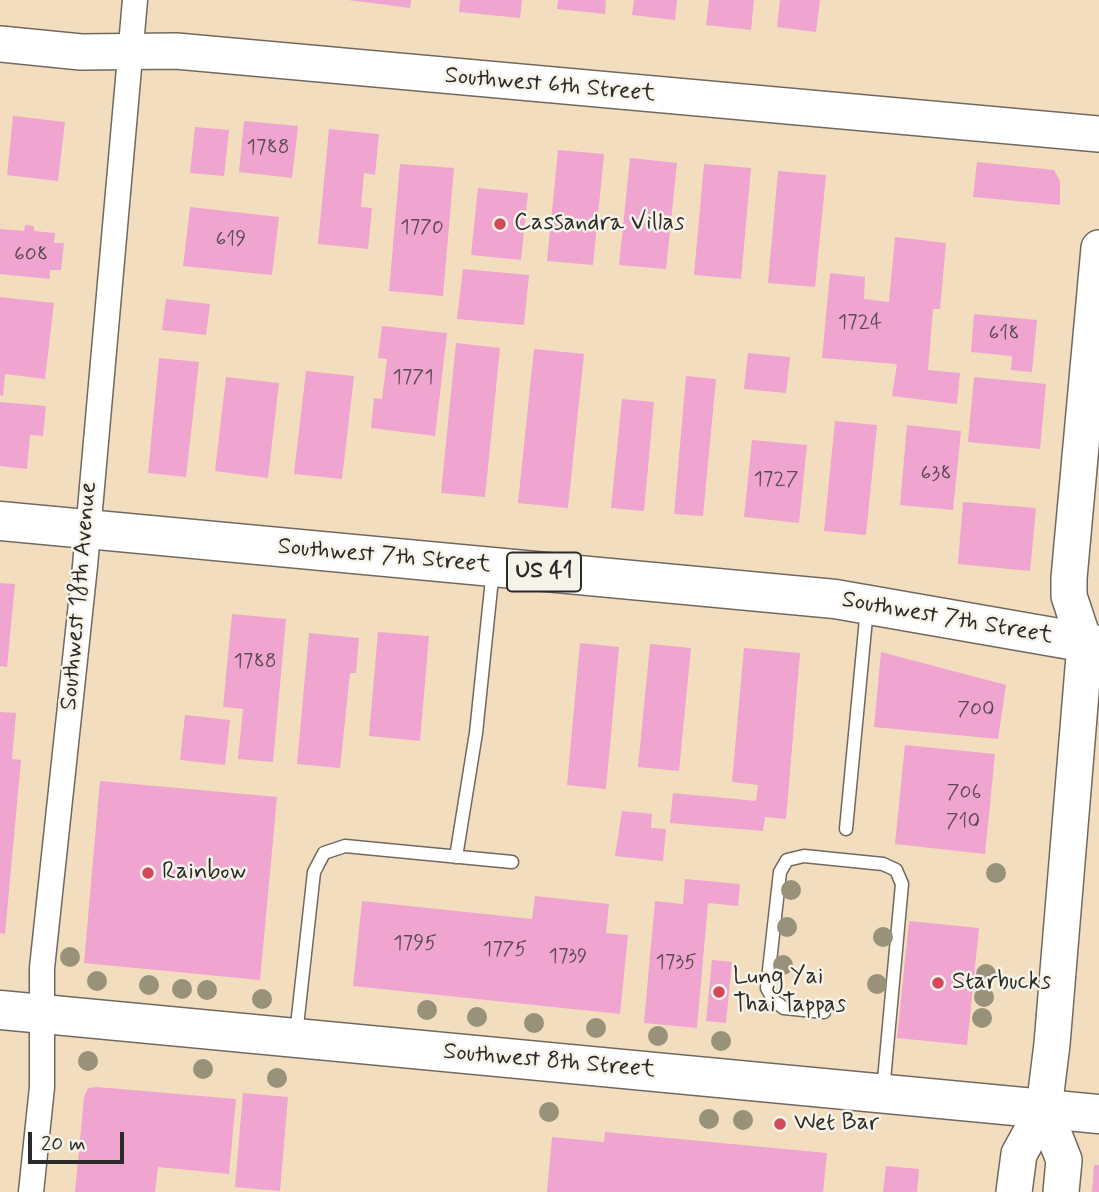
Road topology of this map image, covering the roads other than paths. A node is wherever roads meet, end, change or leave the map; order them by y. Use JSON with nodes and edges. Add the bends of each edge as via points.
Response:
{"nodes":[{"id":1,"x":135,"y":0,"type":"edge"},
{"id":2,"x":0,"y":44,"type":"edge"},
{"id":3,"x":131,"y":51,"type":"junction"},
{"id":4,"x":1099,"y":134,"type":"edge"},
{"id":5,"x":1099,"y":248,"type":"edge"},
{"id":6,"x":0,"y":521,"type":"edge"},
{"id":7,"x":87,"y":529,"type":"junction"},
{"id":8,"x":494,"y":568,"type":"junction"},
{"id":9,"x":868,"y":604,"type":"junction"},
{"id":10,"x":1094,"y":635,"type":"edge"},
{"id":11,"x":846,"y":829,"type":"dead end"},
{"id":12,"x":456,"y":857,"type":"junction"},
{"id":13,"x":512,"y":862,"type":"dead end"},
{"id":14,"x":0,"y":1010,"type":"edge"},
{"id":15,"x":824,"y":1012,"type":"dead end"},
{"id":16,"x":40,"y":1013,"type":"junction"},
{"id":17,"x":296,"y":1039,"type":"junction"},
{"id":18,"x":882,"y":1094,"type":"junction"},
{"id":19,"x":1044,"y":1109,"type":"junction"},
{"id":20,"x":1099,"y":1114,"type":"edge"},
{"id":21,"x":31,"y":1192,"type":"edge"},
{"id":22,"x":1014,"y":1192,"type":"edge"},
{"id":23,"x":1061,"y":1192,"type":"edge"}],
"edges":[{"from":1,"to":3,"type":"street","name":"Southwest 18th Avenue"},
{"from":2,"to":3,"type":"street","name":"Southwest 6th Street","via":[[81,52]]},
{"from":3,"to":4,"type":"street","name":"Southwest 6th Street","via":[[176,51]]},
{"from":3,"to":7,"type":"street","name":"Southwest 18th Avenue"},
{"from":5,"to":10,"type":"street","via":[[1069,578],[1069,596]]},
{"from":6,"to":7,"type":"main road","name":"Southwest 7th Street","number":"US 41"},
{"from":7,"to":8,"type":"main road","name":"Southwest 7th Street","number":"US 41"},
{"from":7,"to":16,"type":"street","name":"Southwest 18th Avenue"},
{"from":8,"to":9,"type":"main road","name":"Southwest 7th Street","number":"US 41"},
{"from":8,"to":12,"type":"lane","via":[[476,733]]},
{"from":9,"to":10,"type":"main road","name":"Southwest 7th Street","number":"US 41"},
{"from":9,"to":11,"type":"lane"},
{"from":10,"to":19,"type":"street"},
{"from":12,"to":13,"type":"lane"},
{"from":12,"to":17,"type":"lane","via":[[345,846],[324,853],[314,872]]},
{"from":14,"to":16,"type":"main road","name":"Southwest 8th Street"},
{"from":15,"to":18,"type":"lane","via":[[784,1008],[767,988],[780,872],[787,860],[804,856],[883,864],[896,870],[902,900]]},
{"from":16,"to":17,"type":"main road","name":"Southwest 8th Street"},
{"from":16,"to":21,"type":"street","name":"Southwest 18th Avenue","via":[[42,1087]]},
{"from":17,"to":18,"type":"main road","name":"Southwest 8th Street"},
{"from":18,"to":19,"type":"main road","name":"Southwest 8th Street"},
{"from":19,"to":20,"type":"main road","name":"Southwest 8th Street"},
{"from":19,"to":22,"type":"street","via":[[1018,1154]]},
{"from":19,"to":23,"type":"street","via":[[1065,1160]]}]}
